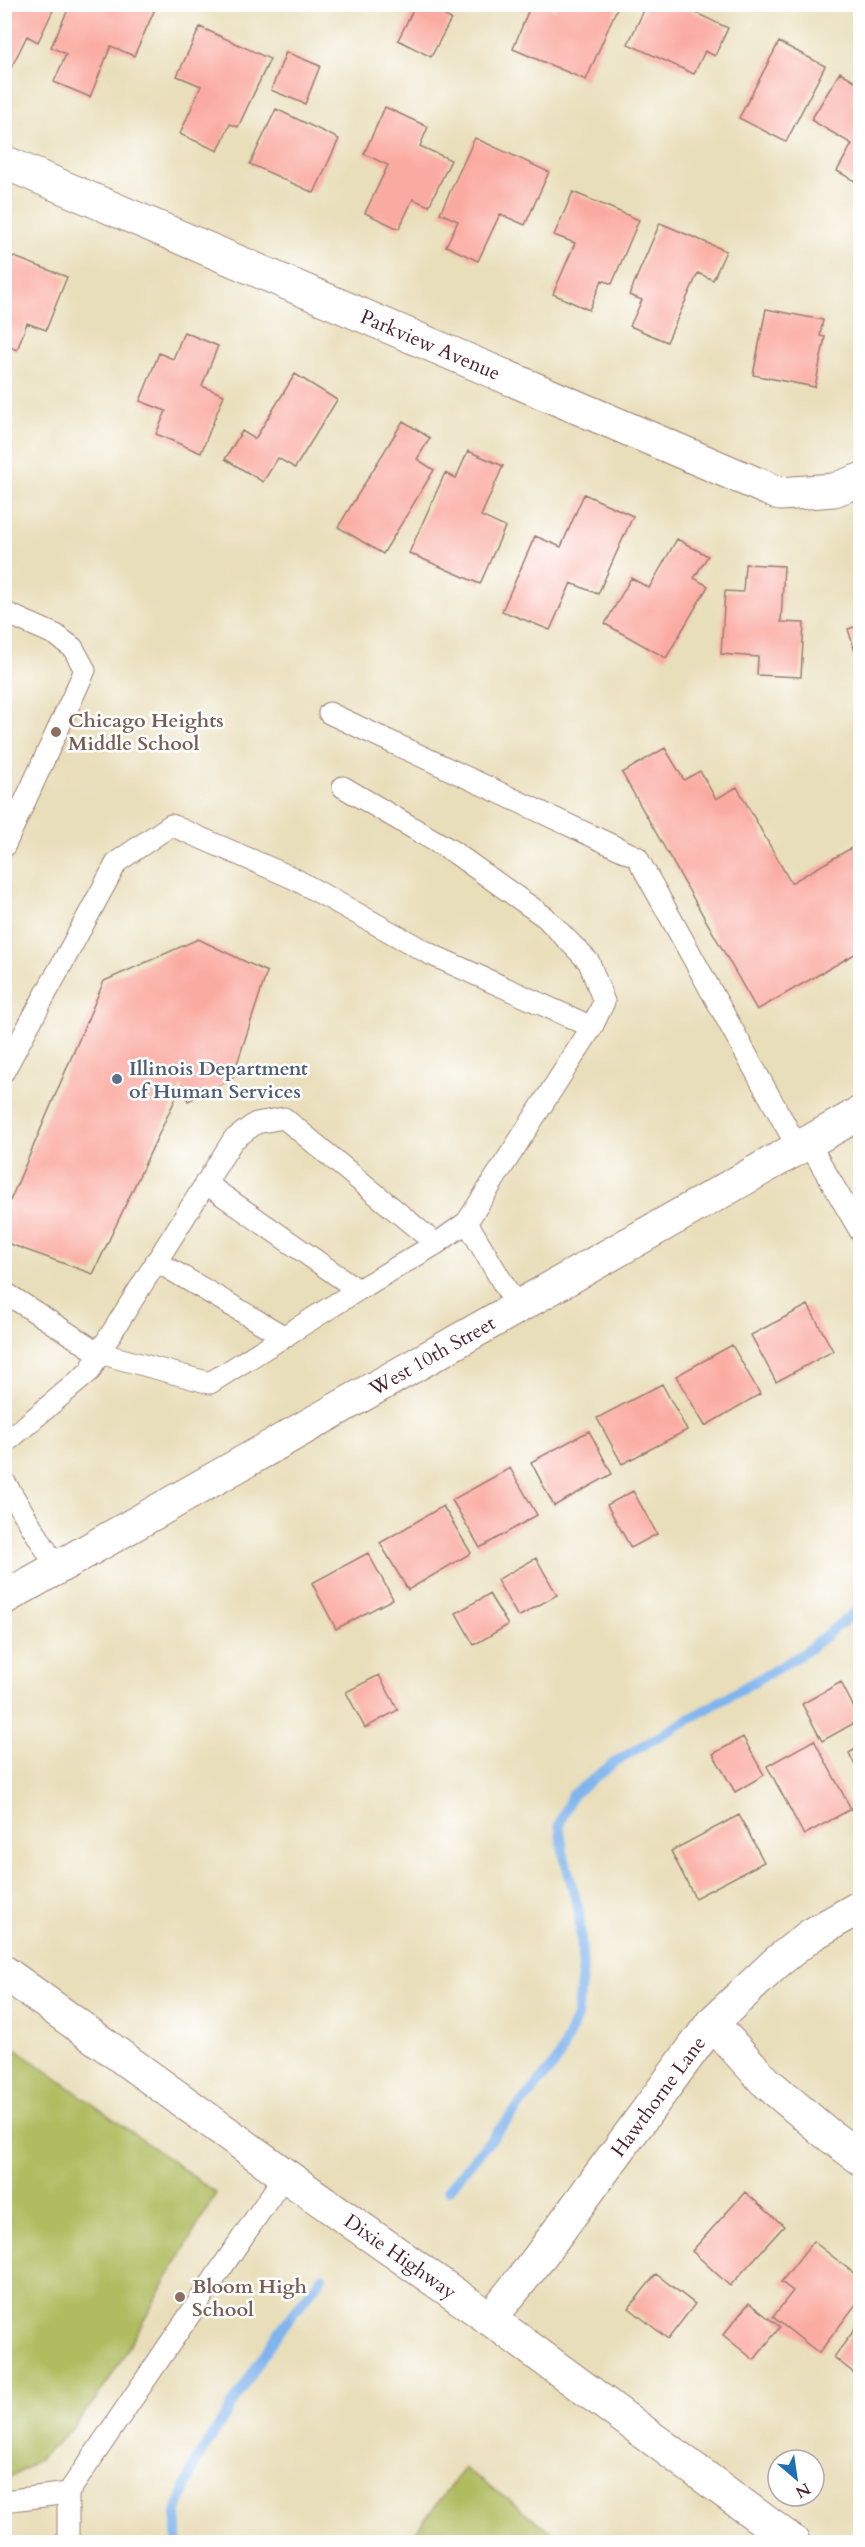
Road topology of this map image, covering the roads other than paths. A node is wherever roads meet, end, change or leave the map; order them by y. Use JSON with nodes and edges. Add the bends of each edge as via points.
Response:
{"nodes":[{"id":1,"x":4,"y":162,"type":"edge"},
{"id":2,"x":861,"y":480,"type":"edge"},
{"id":3,"x":4,"y":612,"type":"edge"},
{"id":4,"x":330,"y":713,"type":"dead end"},
{"id":5,"x":343,"y":788,"type":"dead end"},
{"id":6,"x":4,"y":847,"type":"edge"},
{"id":7,"x":592,"y":1027,"type":"junction"},
{"id":8,"x":4,"y":1071,"type":"edge"},
{"id":9,"x":861,"y":1113,"type":"edge"},
{"id":10,"x":803,"y":1145,"type":"junction"},
{"id":11,"x":206,"y":1183,"type":"junction"},
{"id":12,"x":467,"y":1221,"type":"junction"},
{"id":13,"x":861,"y":1231,"type":"edge"},
{"id":14,"x":436,"y":1244,"type":"junction"},
{"id":15,"x":156,"y":1261,"type":"junction"},
{"id":16,"x":358,"y":1290,"type":"junction"},
{"id":17,"x":4,"y":1292,"type":"edge"},
{"id":18,"x":517,"y":1307,"type":"junction"},
{"id":19,"x":285,"y":1337,"type":"junction"},
{"id":20,"x":99,"y":1353,"type":"junction"},
{"id":21,"x":4,"y":1444,"type":"edge"},
{"id":22,"x":4,"y":1481,"type":"edge"},
{"id":23,"x":57,"y":1568,"type":"junction"},
{"id":24,"x":4,"y":1598,"type":"edge"},
{"id":25,"x":861,"y":1907,"type":"edge"},
{"id":26,"x":4,"y":1972,"type":"edge"},
{"id":27,"x":712,"y":2023,"type":"junction"},
{"id":28,"x":861,"y":2158,"type":"edge"},
{"id":29,"x":285,"y":2175,"type":"junction"},
{"id":30,"x":489,"y":2319,"type":"junction"},
{"id":31,"x":68,"y":2493,"type":"junction"},
{"id":32,"x":4,"y":2501,"type":"edge"},
{"id":33,"x":68,"y":2542,"type":"edge"},
{"id":34,"x":793,"y":2542,"type":"edge"}],
"edges":[{"from":1,"to":2,"type":"street","name":"Parkview Avenue","via":[[780,494],[834,490]]},
{"from":3,"to":6,"type":"lane","via":[[56,635],[73,648],[84,670]]},
{"from":4,"to":10,"type":"lane","via":[[637,857]]},
{"from":5,"to":7,"type":"lane","via":[[452,851],[545,917],[589,962],[604,1002]]},
{"from":7,"to":8,"type":"lane","via":[[430,954],[293,878],[171,825],[117,862]]},
{"from":7,"to":12,"type":"lane"},
{"from":9,"to":10,"type":"street","name":"West 10th Street"},
{"from":10,"to":13,"type":"lane"},
{"from":10,"to":18,"type":"street","name":"West 10th Street"},
{"from":11,"to":14,"type":"lane","via":[[232,1140],[256,1123],[284,1118]]},
{"from":11,"to":15,"type":"lane"},
{"from":11,"to":16,"type":"lane"},
{"from":12,"to":14,"type":"lane"},
{"from":12,"to":18,"type":"lane"},
{"from":14,"to":16,"type":"lane"},
{"from":15,"to":19,"type":"lane"},
{"from":15,"to":20,"type":"lane"},
{"from":16,"to":19,"type":"lane"},
{"from":17,"to":20,"type":"lane"},
{"from":18,"to":23,"type":"street","name":"West 10th Street"},
{"from":19,"to":20,"type":"lane","via":[[210,1383]]},
{"from":20,"to":21,"type":"lane","via":[[90,1371]]},
{"from":22,"to":23,"type":"lane"},
{"from":23,"to":24,"type":"street","name":"West 10th Street"},
{"from":25,"to":27,"type":"street","name":"Hawthorne Lane","via":[[811,1935]]},
{"from":26,"to":29,"type":"street","name":"Dixie Highway"},
{"from":27,"to":28,"type":"street","via":[[765,2081]]},
{"from":27,"to":30,"type":"street","name":"Hawthorne Lane","via":[[535,2263]]},
{"from":29,"to":30,"type":"street","name":"Dixie Highway"},
{"from":29,"to":31,"type":"lane"},
{"from":30,"to":34,"type":"street","name":"Dixie Highway"},
{"from":31,"to":32,"type":"lane"},
{"from":31,"to":33,"type":"lane"}]}
